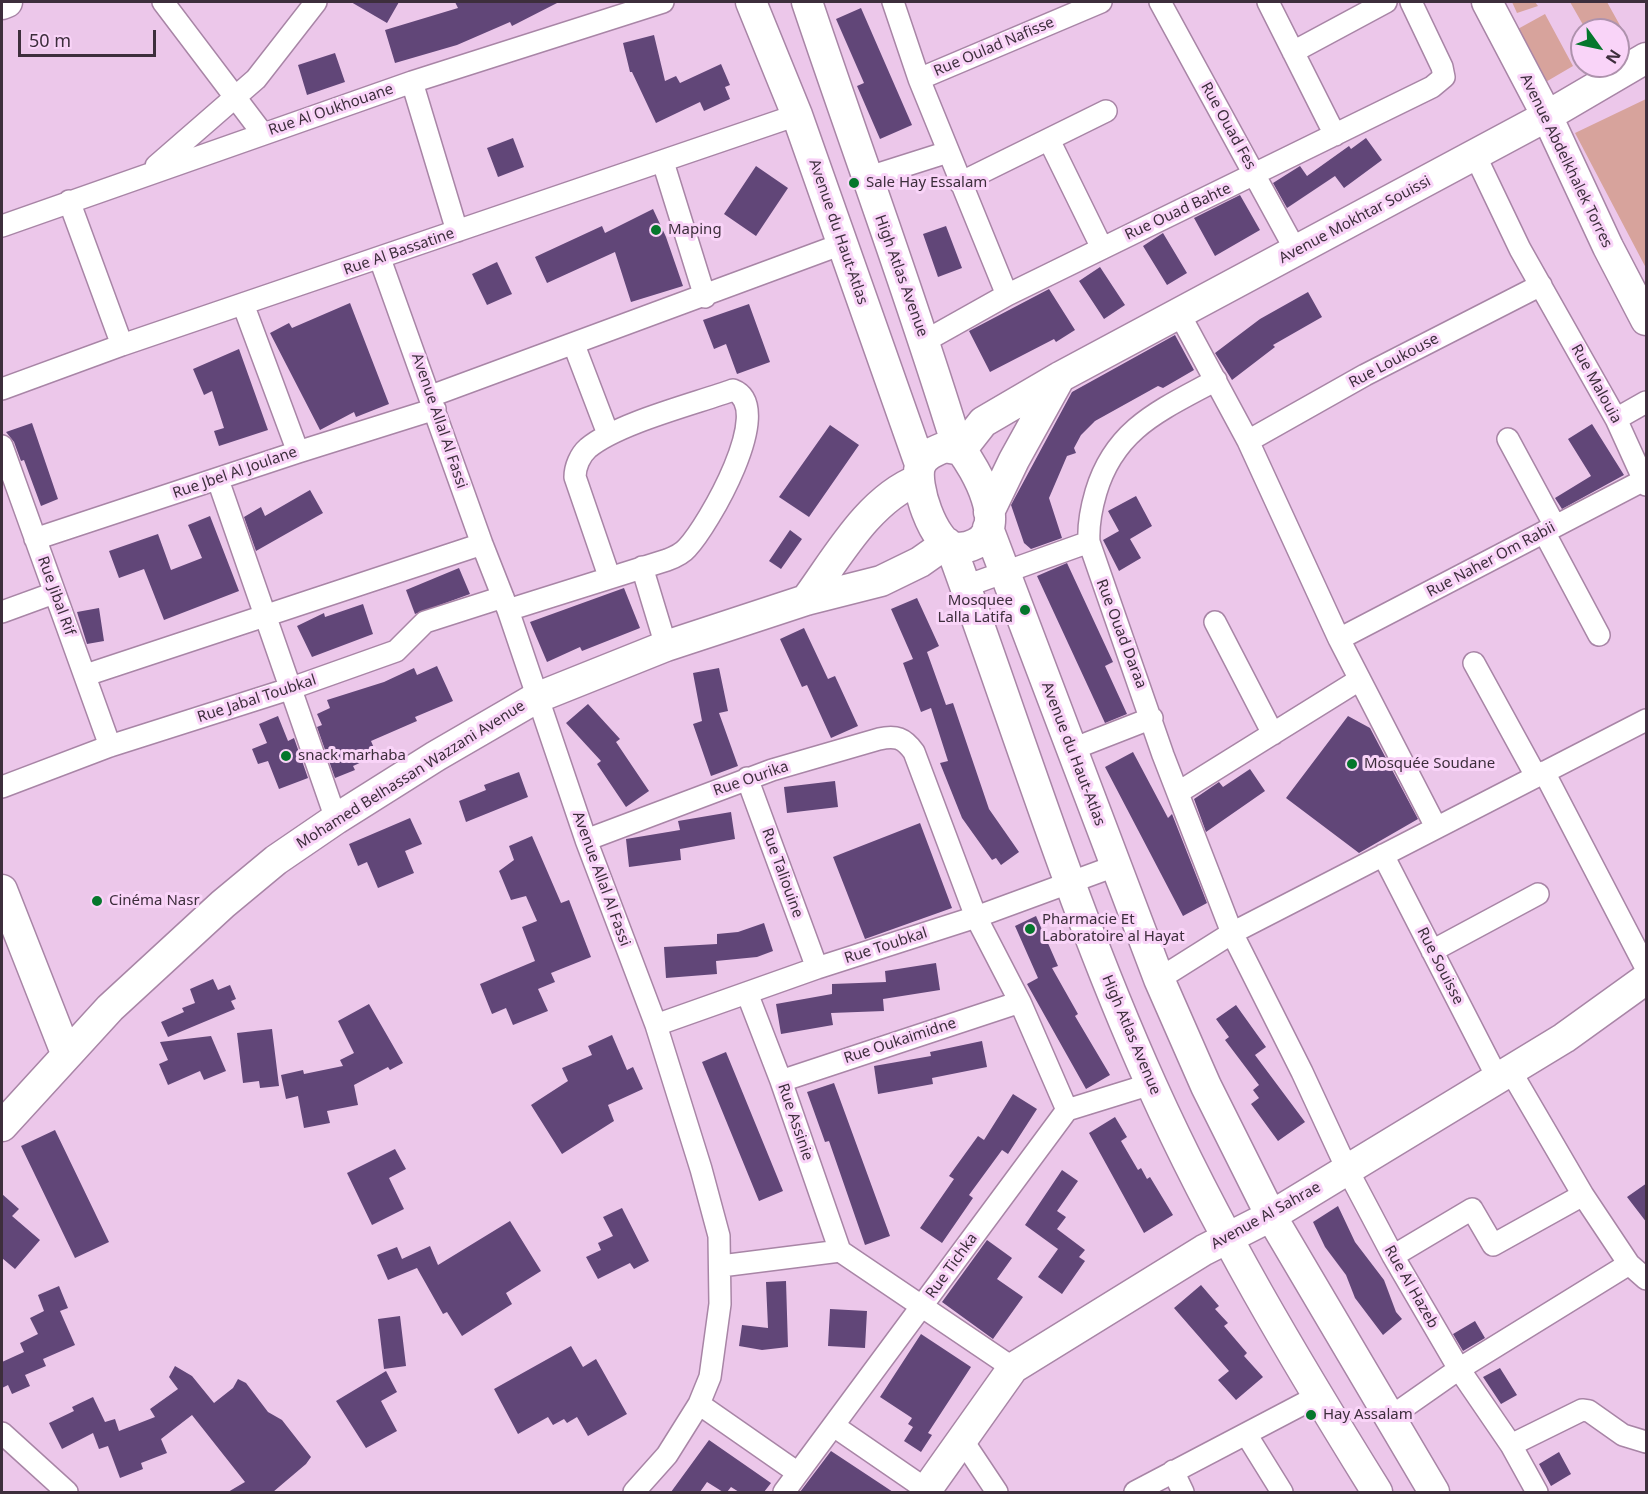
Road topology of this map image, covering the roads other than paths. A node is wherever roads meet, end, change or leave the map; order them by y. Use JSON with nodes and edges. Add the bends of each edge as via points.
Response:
{"nodes":[{"id":1,"x":6,"y":2,"type":"edge"},
{"id":2,"x":163,"y":2,"type":"edge"},
{"id":3,"x":316,"y":2,"type":"edge"},
{"id":4,"x":663,"y":2,"type":"edge"},
{"id":5,"x":751,"y":2,"type":"edge"},
{"id":6,"x":807,"y":2,"type":"edge"},
{"id":7,"x":893,"y":2,"type":"edge"},
{"id":8,"x":1101,"y":2,"type":"edge"},
{"id":9,"x":1160,"y":2,"type":"edge"},
{"id":10,"x":1268,"y":2,"type":"edge"},
{"id":11,"x":1386,"y":2,"type":"edge"},
{"id":12,"x":1411,"y":2,"type":"edge"},
{"id":13,"x":1487,"y":2,"type":"edge"},
{"id":14,"x":2,"y":4,"type":"edge"},
{"id":15,"x":1293,"y":52,"type":"junction"},
{"id":16,"x":1647,"y":58,"type":"edge"},
{"id":17,"x":920,"y":79,"type":"junction"},
{"id":18,"x":412,"y":82,"type":"junction"},
{"id":19,"x":237,"y":98,"type":"junction"},
{"id":20,"x":1106,"y":111,"type":"dead end"},
{"id":21,"x":797,"y":115,"type":"junction"},
{"id":22,"x":1547,"y":116,"type":"junction"},
{"id":23,"x":263,"y":134,"type":"junction"},
{"id":24,"x":1335,"y":135,"type":"junction"},
{"id":25,"x":1049,"y":140,"type":"junction"},
{"id":26,"x":948,"y":152,"type":"junction"},
{"id":27,"x":1475,"y":155,"type":"junction"},
{"id":28,"x":663,"y":162,"type":"junction"},
{"id":29,"x":146,"y":174,"type":"junction"},
{"id":30,"x":1255,"y":176,"type":"junction"},
{"id":31,"x":866,"y":178,"type":"junction"},
{"id":32,"x":960,"y":183,"type":"junction"},
{"id":33,"x":69,"y":201,"type":"junction"},
{"id":34,"x":2,"y":226,"type":"edge"},
{"id":35,"x":457,"y":231,"type":"junction"},
{"id":36,"x":842,"y":244,"type":"junction"},
{"id":37,"x":1102,"y":248,"type":"junction"},
{"id":38,"x":1296,"y":251,"type":"junction"},
{"id":39,"x":380,"y":259,"type":"junction"},
{"id":40,"x":1541,"y":285,"type":"junction"},
{"id":41,"x":1006,"y":295,"type":"junction"},
{"id":42,"x":705,"y":297,"type":"junction"},
{"id":43,"x":243,"y":304,"type":"junction"},
{"id":44,"x":1180,"y":315,"type":"junction"},
{"id":45,"x":1647,"y":320,"type":"edge"},
{"id":46,"x":925,"y":341,"type":"junction"},
{"id":47,"x":122,"y":345,"type":"junction"},
{"id":48,"x":574,"y":345,"type":"junction"},
{"id":49,"x":1060,"y":377,"type":"junction"},
{"id":50,"x":1216,"y":381,"type":"junction"},
{"id":51,"x":2,"y":389,"type":"edge"},
{"id":52,"x":1647,"y":402,"type":"edge"},
{"id":53,"x":433,"y":403,"type":"junction"},
{"id":54,"x":1616,"y":419,"type":"junction"},
{"id":55,"x":608,"y":434,"type":"junction"},
{"id":56,"x":1508,"y":440,"type":"dead end"},
{"id":57,"x":1248,"y":441,"type":"junction"},
{"id":58,"x":2,"y":446,"type":"edge"},
{"id":59,"x":959,"y":449,"type":"junction"},
{"id":60,"x":298,"y":452,"type":"junction"},
{"id":61,"x":919,"y":472,"type":"junction"},
{"id":62,"x":218,"y":480,"type":"junction"},
{"id":63,"x":1645,"y":483,"type":"edge"},
{"id":64,"x":989,"y":520,"type":"junction"},
{"id":65,"x":1549,"y":529,"type":"junction"},
{"id":66,"x":35,"y":540,"type":"junction"},
{"id":67,"x":1089,"y":542,"type":"junction"},
{"id":68,"x":482,"y":544,"type":"junction"},
{"id":69,"x":949,"y":545,"type":"junction"},
{"id":70,"x":642,"y":567,"type":"junction"},
{"id":71,"x":1006,"y":573,"type":"junction"},
{"id":72,"x":609,"y":576,"type":"junction"},
{"id":73,"x":966,"y":586,"type":"junction"},
{"id":74,"x":54,"y":593,"type":"junction"},
{"id":75,"x":806,"y":600,"type":"junction"},
{"id":76,"x":506,"y":604,"type":"junction"},
{"id":77,"x":2,"y":612,"type":"edge"},
{"id":78,"x":265,"y":618,"type":"junction"},
{"id":79,"x":1215,"y":622,"type":"dead end"},
{"id":80,"x":1599,"y":636,"type":"dead end"},
{"id":81,"x":1339,"y":639,"type":"junction"},
{"id":82,"x":666,"y":646,"type":"junction"},
{"id":83,"x":1474,"y":663,"type":"dead end"},
{"id":84,"x":86,"y":675,"type":"junction"},
{"id":85,"x":1359,"y":680,"type":"junction"},
{"id":86,"x":289,"y":689,"type":"junction"},
{"id":87,"x":536,"y":698,"type":"junction"},
{"id":88,"x":1152,"y":718,"type":"junction"},
{"id":89,"x":1647,"y":720,"type":"edge"},
{"id":90,"x":1273,"y":734,"type":"junction"},
{"id":91,"x":110,"y":746,"type":"junction"},
{"id":92,"x":1070,"y":750,"type":"junction"},
{"id":93,"x":1540,"y":774,"type":"junction"},
{"id":94,"x":747,"y":778,"type":"junction"},
{"id":95,"x":2,"y":787,"type":"edge"},
{"id":96,"x":1179,"y":792,"type":"junction"},
{"id":97,"x":336,"y":819,"type":"junction"},
{"id":98,"x":1436,"y":827,"type":"junction"},
{"id":99,"x":585,"y":840,"type":"junction"},
{"id":100,"x":1383,"y":855,"type":"junction"},
{"id":101,"x":1115,"y":866,"type":"junction"},
{"id":102,"x":1071,"y":884,"type":"junction"},
{"id":103,"x":2,"y":890,"type":"edge"},
{"id":104,"x":1538,"y":894,"type":"dead end"},
{"id":105,"x":976,"y":917,"type":"junction"},
{"id":106,"x":1232,"y":933,"type":"junction"},
{"id":107,"x":1432,"y":951,"type":"junction"},
{"id":108,"x":817,"y":968,"type":"junction"},
{"id":109,"x":1647,"y":968,"type":"edge"},
{"id":110,"x":1159,"y":979,"type":"junction"},
{"id":111,"x":1647,"y":979,"type":"edge"},
{"id":112,"x":747,"y":993,"type":"junction"},
{"id":113,"x":1020,"y":1002,"type":"junction"},
{"id":114,"x":656,"y":1025,"type":"junction"},
{"id":115,"x":66,"y":1053,"type":"junction"},
{"id":116,"x":1302,"y":1072,"type":"joint"},
{"id":117,"x":1503,"y":1074,"type":"junction"},
{"id":118,"x":781,"y":1081,"type":"junction"},
{"id":119,"x":1151,"y":1084,"type":"junction"},
{"id":120,"x":1066,"y":1110,"type":"junction"},
{"id":121,"x":2,"y":1126,"type":"edge"},
{"id":122,"x":1347,"y":1169,"type":"junction"},
{"id":123,"x":1583,"y":1195,"type":"junction"},
{"id":124,"x":1271,"y":1216,"type":"junction"},
{"id":125,"x":1226,"y":1240,"type":"junction"},
{"id":126,"x":840,"y":1251,"type":"junction"},
{"id":127,"x":1393,"y":1256,"type":"junction"},
{"id":128,"x":1629,"y":1264,"type":"junction"},
{"id":129,"x":721,"y":1266,"type":"junction"},
{"id":130,"x":1647,"y":1280,"type":"edge"},
{"id":131,"x":923,"y":1306,"type":"junction"},
{"id":132,"x":1013,"y":1368,"type":"junction"},
{"id":133,"x":1459,"y":1369,"type":"junction"},
{"id":134,"x":1318,"y":1396,"type":"junction"},
{"id":135,"x":699,"y":1404,"type":"junction"},
{"id":136,"x":1389,"y":1418,"type":"junction"},
{"id":137,"x":834,"y":1426,"type":"junction"},
{"id":138,"x":2,"y":1433,"type":"edge"},
{"id":139,"x":1246,"y":1434,"type":"junction"},
{"id":140,"x":963,"y":1441,"type":"junction"},
{"id":141,"x":1647,"y":1442,"type":"edge"},
{"id":142,"x":1511,"y":1446,"type":"junction"},
{"id":143,"x":1173,"y":1471,"type":"junction"},
{"id":144,"x":798,"y":1473,"type":"junction"},
{"id":145,"x":926,"y":1491,"type":"edge"},
{"id":146,"x":67,"y":1492,"type":"edge"},
{"id":147,"x":634,"y":1492,"type":"edge"},
{"id":148,"x":784,"y":1492,"type":"edge"},
{"id":149,"x":997,"y":1492,"type":"edge"},
{"id":150,"x":1135,"y":1492,"type":"edge"},
{"id":151,"x":1184,"y":1492,"type":"edge"},
{"id":152,"x":1282,"y":1492,"type":"edge"},
{"id":153,"x":1377,"y":1492,"type":"edge"},
{"id":154,"x":1434,"y":1492,"type":"edge"},
{"id":155,"x":1537,"y":1492,"type":"edge"}],
"edges":[{"from":1,"to":14,"type":"street"},
{"from":2,"to":19,"type":"street"},
{"from":3,"to":19,"type":"street"},
{"from":4,"to":18,"type":"street","name":"Rue Al Oukhouane"},
{"from":5,"to":21,"type":"street","name":"Avenue du Haut-Atlas"},
{"from":6,"to":31,"type":"street","name":"High Atlas Avenue"},
{"from":7,"to":17,"type":"street"},
{"from":8,"to":17,"type":"street","name":"Rue Oulad Nafisse"},
{"from":9,"to":30,"type":"street","name":"Rue Ouad Fes"},
{"from":10,"to":15,"type":"street"},
{"from":11,"to":15,"type":"street"},
{"from":12,"to":24,"type":"street","name":"Rue Ouad Bahte","via":[[1444,76],[1432,87]]},
{"from":13,"to":22,"type":"street","name":"Avenue Abdelkhalek Torres"},
{"from":15,"to":24,"type":"street"},
{"from":16,"to":22,"type":"street","name":"Avenue Mokhtar Souissi"},
{"from":17,"to":26,"type":"street"},
{"from":18,"to":23,"type":"street","name":"Rue Al Oukhouane"},
{"from":18,"to":35,"type":"street"},
{"from":19,"to":23,"type":"street"},
{"from":19,"to":29,"type":"street"},
{"from":20,"to":25,"type":"street"},
{"from":21,"to":28,"type":"street","name":"Rue Al Bassatine"},
{"from":21,"to":36,"type":"street","name":"Avenue du Haut-Atlas"},
{"from":22,"to":27,"type":"street","name":"Avenue Mokhtar Souissi"},
{"from":22,"to":45,"type":"street","name":"Avenue Abdelkhalek Torres"},
{"from":23,"to":29,"type":"street","name":"Rue Al Oukhouane"},
{"from":24,"to":30,"type":"street","name":"Rue Ouad Bahte"},
{"from":25,"to":32,"type":"street"},
{"from":25,"to":37,"type":"street"},
{"from":26,"to":31,"type":"street"},
{"from":26,"to":32,"type":"street"},
{"from":27,"to":38,"type":"street","name":"Avenue Mokhtar Souissi"},
{"from":27,"to":40,"type":"street","name":"Rue Malouia"},
{"from":28,"to":35,"type":"street","name":"Rue Al Bassatine"},
{"from":28,"to":42,"type":"street"},
{"from":29,"to":33,"type":"street","name":"Rue Al Oukhouane"},
{"from":30,"to":37,"type":"street","name":"Rue Ouad Bahte"},
{"from":30,"to":38,"type":"street","name":"Rue Ouad Fes"},
{"from":31,"to":46,"type":"street","name":"High Atlas Avenue"},
{"from":32,"to":41,"type":"street"},
{"from":33,"to":34,"type":"street","name":"Rue Al Oukhouane"},
{"from":33,"to":47,"type":"street"},
{"from":35,"to":39,"type":"street","name":"Rue Al Bassatine"},
{"from":36,"to":42,"type":"street","name":"Rue Jbel Al Joulane"},
{"from":36,"to":61,"type":"street","name":"Avenue du Haut-Atlas"},
{"from":37,"to":41,"type":"street","name":"Rue Ouad Bahte"},
{"from":38,"to":44,"type":"street","name":"Avenue Mokhtar Souissi"},
{"from":39,"to":43,"type":"street","name":"Rue Al Bassatine"},
{"from":39,"to":53,"type":"street","name":"Avenue Allal Al Fassi"},
{"from":40,"to":54,"type":"street","name":"Rue Malouia"},
{"from":40,"to":57,"type":"street","name":"Rue Loukouse","via":[[1365,375]]},
{"from":41,"to":46,"type":"street","name":"Rue Ouad Bahte"},
{"from":42,"to":48,"type":"street","name":"Rue Jbel Al Joulane"},
{"from":43,"to":47,"type":"street","name":"Rue Al Bassatine"},
{"from":43,"to":60,"type":"street"},
{"from":44,"to":49,"type":"street","name":"Avenue Mokhtar Souissi"},
{"from":44,"to":50,"type":"street"},
{"from":46,"to":59,"type":"street","name":"High Atlas Avenue"},
{"from":47,"to":51,"type":"street","name":"Rue Al Bassatine"},
{"from":48,"to":53,"type":"street","name":"Rue Jbel Al Joulane"},
{"from":48,"to":55,"type":"street"},
{"from":49,"to":59,"type":"street","name":"Avenue Mokhtar Souissi","via":[[982,422]]},
{"from":49,"to":64,"type":"street","via":[[1014,460]]},
{"from":50,"to":57,"type":"street"},
{"from":50,"to":67,"type":"street","name":"Rue Ouad Daraa","via":[[1153,414],[1113,452],[1094,501]]},
{"from":52,"to":54,"type":"street"},
{"from":53,"to":60,"type":"street","name":"Rue Jbel Al Joulane"},
{"from":53,"to":68,"type":"street","name":"Avenue Allal Al Fassi"},
{"from":54,"to":63,"type":"street","name":"Rue Malouia"},
{"from":55,"to":70,"type":"street","name":"Rue Jabal Toubkal","via":[[733,390],[744,397],[749,408],[742,451],[694,538],[677,556]]},
{"from":55,"to":72,"type":"street","via":[[585,450],[575,470]]},
{"from":56,"to":65,"type":"street"},
{"from":57,"to":81,"type":"street"},
{"from":58,"to":66,"type":"street","name":"Rue Jibal Rif"},
{"from":59,"to":61,"type":"street","via":[[945,447],[930,453]]},
{"from":59,"to":64,"type":"street","via":[[977,472]]},
{"from":60,"to":62,"type":"street","name":"Rue Jbel Al Joulane"},
{"from":61,"to":69,"type":"street","via":[[927,512]]},
{"from":61,"to":75,"type":"street","via":[[877,508]]},
{"from":62,"to":66,"type":"street","name":"Rue Jbel Al Joulane"},
{"from":62,"to":78,"type":"street"},
{"from":63,"to":65,"type":"street","name":"Rue Naher Om Rabii"},
{"from":64,"to":69,"type":"street","via":[[979,542],[965,548]]},
{"from":64,"to":71,"type":"street","name":"Avenue du Haut-Atlas"},
{"from":65,"to":80,"type":"street"},
{"from":65,"to":81,"type":"street","name":"Rue Naher Om Rabii"},
{"from":66,"to":74,"type":"street","name":"Rue Jibal Rif"},
{"from":67,"to":71,"type":"street"},
{"from":67,"to":88,"type":"street","name":"Rue Ouad Daraa"},
{"from":68,"to":76,"type":"street","name":"Avenue Allal Al Fassi"},
{"from":68,"to":78,"type":"street"},
{"from":69,"to":73,"type":"street","name":"High Atlas Avenue"},
{"from":69,"to":75,"type":"street","name":"Mohamed Belhassan Wazzani Avenue","via":[[881,581]]},
{"from":70,"to":72,"type":"street","name":"Rue Jabal Toubkal"},
{"from":70,"to":82,"type":"street"},
{"from":71,"to":73,"type":"street"},
{"from":71,"to":92,"type":"street","name":"Avenue du Haut-Atlas"},
{"from":72,"to":76,"type":"street","name":"Rue Jabal Toubkal"},
{"from":73,"to":102,"type":"street","name":"High Atlas Avenue"},
{"from":74,"to":77,"type":"street"},
{"from":74,"to":84,"type":"street","name":"Rue Jibal Rif"},
{"from":75,"to":82,"type":"street","name":"Mohamed Belhassan Wazzani Avenue"},
{"from":76,"to":86,"type":"street","name":"Rue Jabal Toubkal","via":[[425,622],[396,651]]},
{"from":76,"to":87,"type":"street","name":"Avenue Allal Al Fassi"},
{"from":78,"to":84,"type":"street"},
{"from":78,"to":86,"type":"street"},
{"from":79,"to":90,"type":"street"},
{"from":81,"to":85,"type":"street"},
{"from":82,"to":87,"type":"street","name":"Mohamed Belhassan Wazzani Avenue"},
{"from":83,"to":93,"type":"street"},
{"from":84,"to":91,"type":"street","name":"Rue Jibal Rif"},
{"from":85,"to":90,"type":"street"},
{"from":85,"to":98,"type":"street"},
{"from":86,"to":91,"type":"street","name":"Rue Jabal Toubkal"},
{"from":86,"to":97,"type":"street"},
{"from":87,"to":97,"type":"street","name":"Mohamed Belhassan Wazzani Avenue"},
{"from":87,"to":99,"type":"street","name":"Avenue Allal Al Fassi"},
{"from":88,"to":92,"type":"street"},
{"from":88,"to":96,"type":"street","name":"Rue Ouad Daraa"},
{"from":89,"to":93,"type":"street"},
{"from":90,"to":96,"type":"street"},
{"from":91,"to":95,"type":"street","name":"Rue Jabal Toubkal"},
{"from":92,"to":101,"type":"street","name":"Avenue du Haut-Atlas"},
{"from":93,"to":98,"type":"street"},
{"from":93,"to":109,"type":"street"},
{"from":94,"to":99,"type":"street","name":"Rue Ourika"},
{"from":94,"to":105,"type":"street","name":"Rue Ourika","via":[[890,736],[902,739],[914,752]]},
{"from":94,"to":108,"type":"street","name":"Rue Taliouine"},
{"from":96,"to":106,"type":"street","name":"Rue Ouad Daraa"},
{"from":97,"to":115,"type":"street","name":"Mohamed Belhassan Wazzani Avenue","via":[[276,860],[224,904]]},
{"from":98,"to":100,"type":"street"},
{"from":99,"to":114,"type":"street","name":"Avenue Allal Al Fassi"},
{"from":100,"to":106,"type":"street"},
{"from":100,"to":107,"type":"street","name":"Rue Souisse"},
{"from":101,"to":102,"type":"street","name":"Rue Toubkal"},
{"from":101,"to":110,"type":"street","name":"Avenue du Haut-Atlas"},
{"from":102,"to":105,"type":"street","name":"Rue Toubkal"},
{"from":102,"to":119,"type":"street","name":"High Atlas Avenue"},
{"from":103,"to":115,"type":"street"},
{"from":104,"to":107,"type":"street"},
{"from":105,"to":108,"type":"street","name":"Rue Toubkal"},
{"from":105,"to":113,"type":"street"},
{"from":106,"to":110,"type":"street"},
{"from":106,"to":116,"type":"street","name":"Rue Ouad Daraa"},
{"from":107,"to":117,"type":"street","name":"Rue Souisse"},
{"from":108,"to":112,"type":"street","name":"Rue Toubkal"},
{"from":110,"to":124,"type":"street","via":[[1206,1086]]},
{"from":111,"to":117,"type":"street","name":"Avenue Al Sahrae","via":[[1564,1038]]},
{"from":112,"to":114,"type":"street","name":"Rue Toubkal"},
{"from":112,"to":118,"type":"street","name":"Rue Assinie"},
{"from":113,"to":118,"type":"street","name":"Rue Oukaimidne"},
{"from":113,"to":120,"type":"street"},
{"from":114,"to":129,"type":"street","name":"Avenue Allal Al Fassi","via":[[702,1169],[719,1236]]},
{"from":115,"to":121,"type":"street","name":"Mohamed Belhassan Wazzani Avenue"},
{"from":116,"to":122,"type":"street","name":"Rue Al Hazeb"},
{"from":117,"to":122,"type":"street","name":"Avenue Al Sahrae"},
{"from":117,"to":123,"type":"street","name":"Rue Souisse"},
{"from":118,"to":126,"type":"street","name":"Rue Assinie"},
{"from":119,"to":120,"type":"street"},
{"from":119,"to":125,"type":"street","name":"High Atlas Avenue"},
{"from":120,"to":131,"type":"street","name":"Rue Tichka"},
{"from":122,"to":124,"type":"street","name":"Avenue Al Sahrae"},
{"from":122,"to":127,"type":"street","name":"Rue Al Hazeb"},
{"from":123,"to":127,"type":"street","via":[[1493,1245],[1472,1209]]},
{"from":123,"to":128,"type":"street","name":"Rue Souisse"},
{"from":124,"to":125,"type":"street","name":"Avenue Al Sahrae"},
{"from":124,"to":136,"type":"street"},
{"from":125,"to":132,"type":"street","name":"Avenue Al Sahrae"},
{"from":125,"to":134,"type":"street","name":"High Atlas Avenue"},
{"from":126,"to":129,"type":"street"},
{"from":126,"to":131,"type":"street"},
{"from":127,"to":133,"type":"street","name":"Rue Al Hazeb"},
{"from":128,"to":130,"type":"street","name":"Rue Souisse"},
{"from":128,"to":133,"type":"street"},
{"from":129,"to":135,"type":"street","name":"Avenue Allal Al Fassi","via":[[715,1360]]},
{"from":131,"to":132,"type":"street"},
{"from":131,"to":137,"type":"street","name":"Rue Tichka"},
{"from":132,"to":140,"type":"street","name":"Avenue Al Sahrae"},
{"from":133,"to":136,"type":"street"},
{"from":133,"to":142,"type":"street","name":"Rue Al Hazeb"},
{"from":134,"to":139,"type":"street"},
{"from":134,"to":153,"type":"street","name":"High Atlas Avenue"},
{"from":135,"to":144,"type":"street"},
{"from":135,"to":147,"type":"street","name":"Avenue Allal Al Fassi","via":[[667,1455]]},
{"from":136,"to":154,"type":"street"},
{"from":137,"to":144,"type":"street","name":"Rue Tichka"},
{"from":137,"to":145,"type":"street"},
{"from":138,"to":146,"type":"street"},
{"from":139,"to":143,"type":"street"},
{"from":139,"to":152,"type":"street"},
{"from":140,"to":145,"type":"street","name":"Avenue Al Sahrae"},
{"from":140,"to":149,"type":"street"},
{"from":141,"to":142,"type":"street","via":[[1623,1435],[1582,1410]]},
{"from":142,"to":155,"type":"street","name":"Rue Al Hazeb"},
{"from":143,"to":150,"type":"street"},
{"from":143,"to":151,"type":"street"},
{"from":144,"to":148,"type":"street","name":"Rue Tichka"}]}
